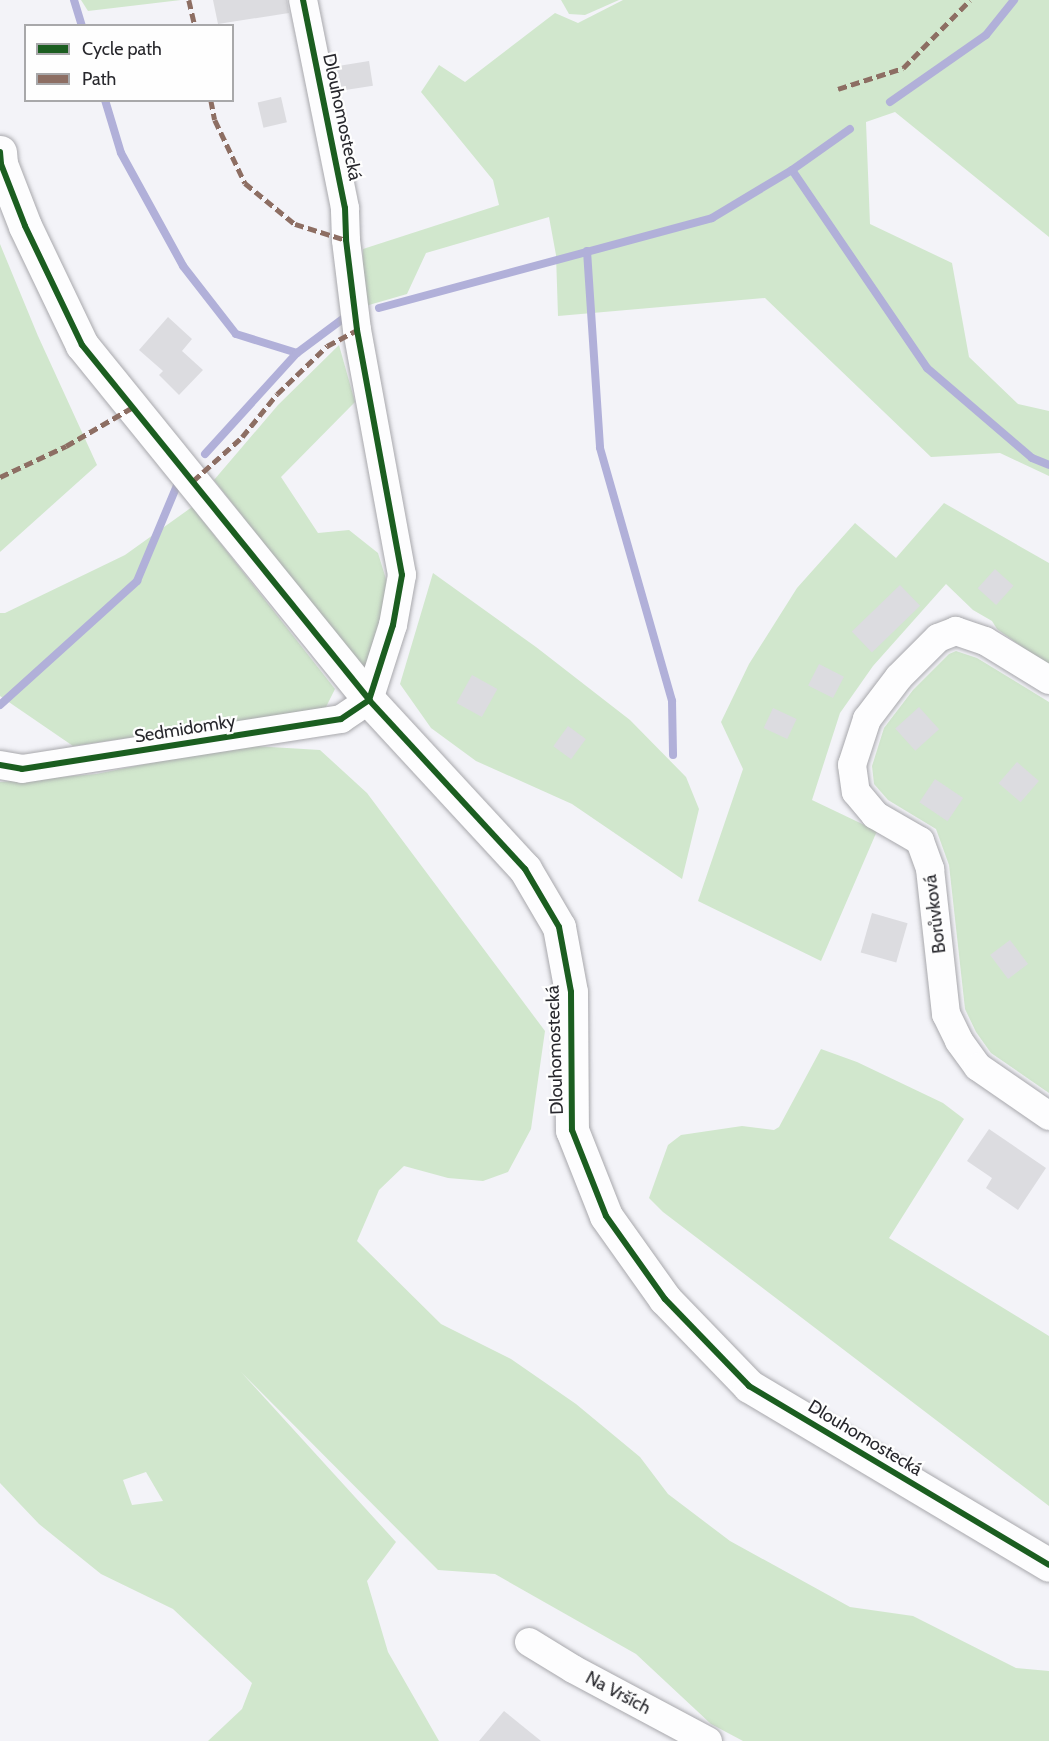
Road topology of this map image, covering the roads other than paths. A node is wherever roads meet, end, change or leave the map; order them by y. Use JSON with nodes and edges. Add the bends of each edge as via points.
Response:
{"nodes":[{"id":1,"x":303,"y":0,"type":"edge"},
{"id":2,"x":0,"y":152,"type":"edge"},
{"id":3,"x":1049,"y":680,"type":"edge"},
{"id":4,"x":369,"y":700,"type":"junction"},
{"id":5,"x":0,"y":765,"type":"edge"},
{"id":6,"x":1049,"y":1116,"type":"edge"},
{"id":7,"x":1049,"y":1565,"type":"edge"},
{"id":8,"x":529,"y":1642,"type":"dead end"},
{"id":9,"x":708,"y":1741,"type":"edge"}],
"edges":[{"from":1,"to":4,"type":"street","name":"Dlouhomostecká","via":[[345,208],[357,330],[402,575],[393,625]]},
{"from":2,"to":4,"type":"street","name":"Dlouhomostecká","via":[[25,226],[82,345]]},
{"from":3,"to":6,"type":"street","name":"Borůvková","via":[[985,641],[956,631],[938,638],[899,677],[867,719],[852,765],[856,792],[875,815],[920,841],[930,869],[946,1014],[960,1041],[978,1067]]},
{"from":4,"to":5,"type":"street","name":"Sedmidomky","via":[[341,719],[22,769]]},
{"from":4,"to":7,"type":"street","name":"Dlouhomostecká","via":[[525,869],[559,927],[571,992],[572,1130],[606,1216],[665,1299],[749,1386]]},
{"from":8,"to":9,"type":"street","name":"Na Vrších"}]}
